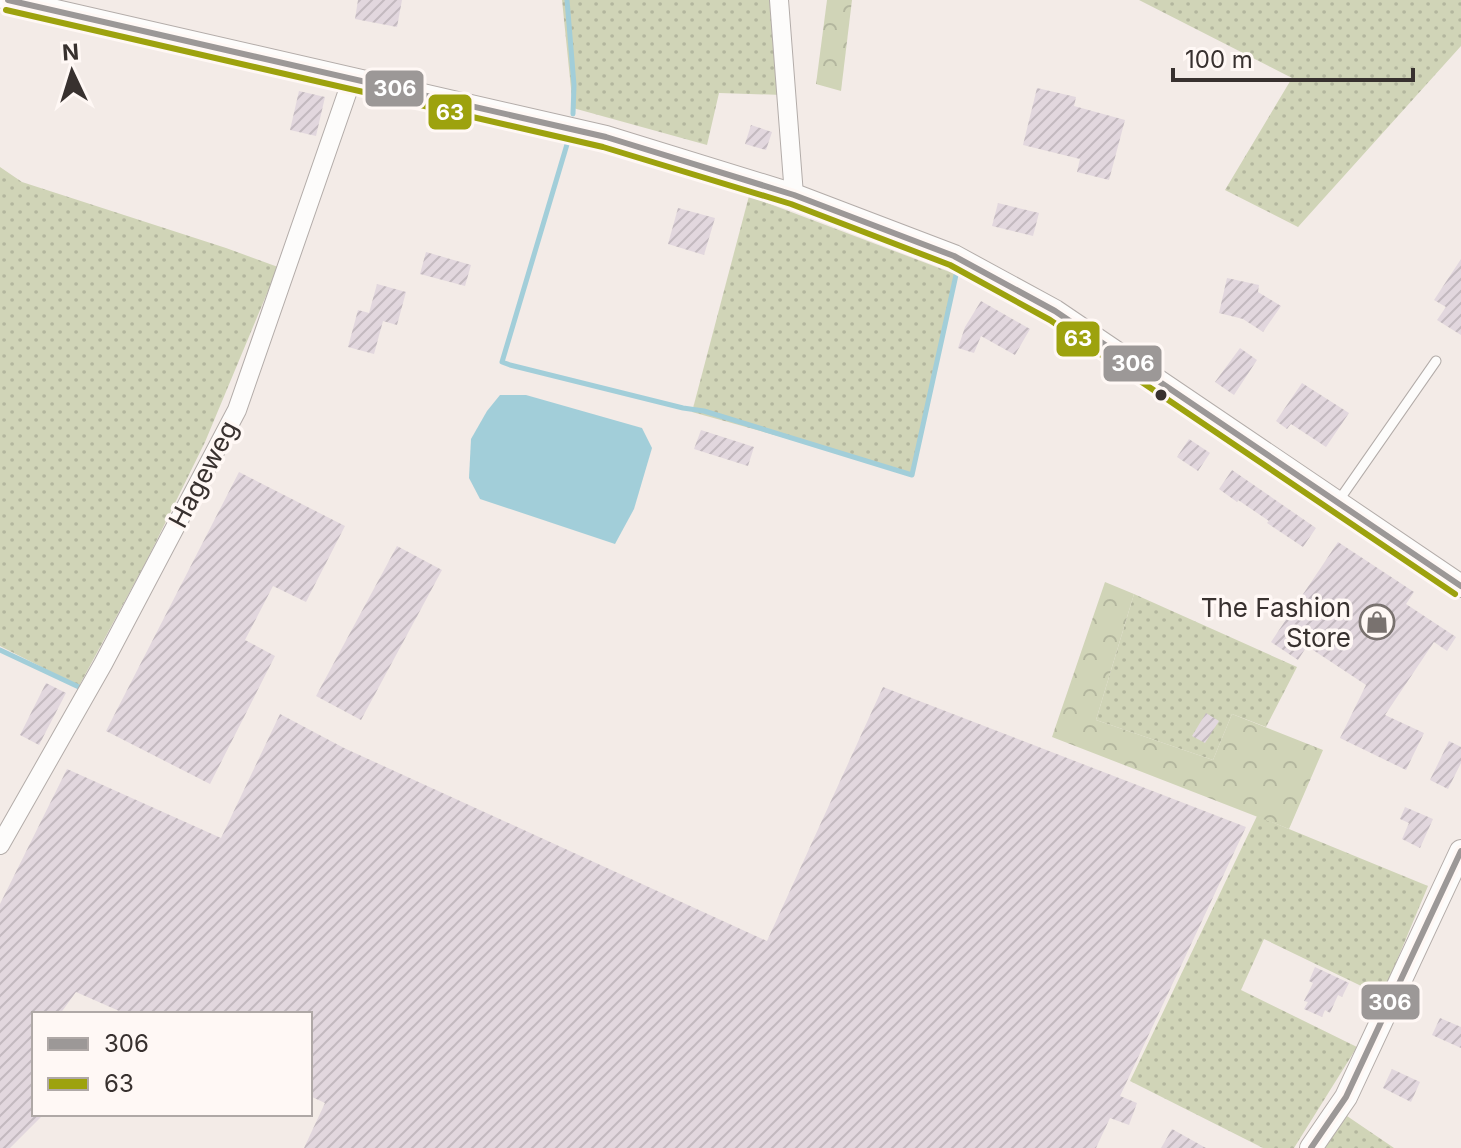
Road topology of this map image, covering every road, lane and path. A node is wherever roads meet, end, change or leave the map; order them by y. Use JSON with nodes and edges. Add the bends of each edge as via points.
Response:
{"nodes":[{"id":1,"x":8,"y":0,"type":"edge"},
{"id":2,"x":779,"y":0,"type":"edge"},
{"id":3,"x":352,"y":79,"type":"junction"},
{"id":4,"x":794,"y":195,"type":"junction"},
{"id":5,"x":1436,"y":361,"type":"dead end"},
{"id":6,"x":1337,"y":503,"type":"junction"},
{"id":7,"x":1461,"y":586,"type":"edge"},
{"id":8,"x":0,"y":845,"type":"edge"},
{"id":9,"x":1461,"y":851,"type":"edge"},
{"id":10,"x":1311,"y":1148,"type":"edge"}],
"edges":[{"from":1,"to":3,"type":"street"},
{"from":2,"to":4,"type":"street"},
{"from":3,"to":4,"type":"street","via":[[606,137]]},
{"from":3,"to":8,"type":"street","name":"Hageweg","via":[[237,410]]},
{"from":4,"to":6,"type":"street","via":[[954,256],[1055,311]]},
{"from":5,"to":6,"type":"lane"},
{"from":6,"to":7,"type":"street"},
{"from":9,"to":10,"type":"street","via":[[1346,1097]]}]}
